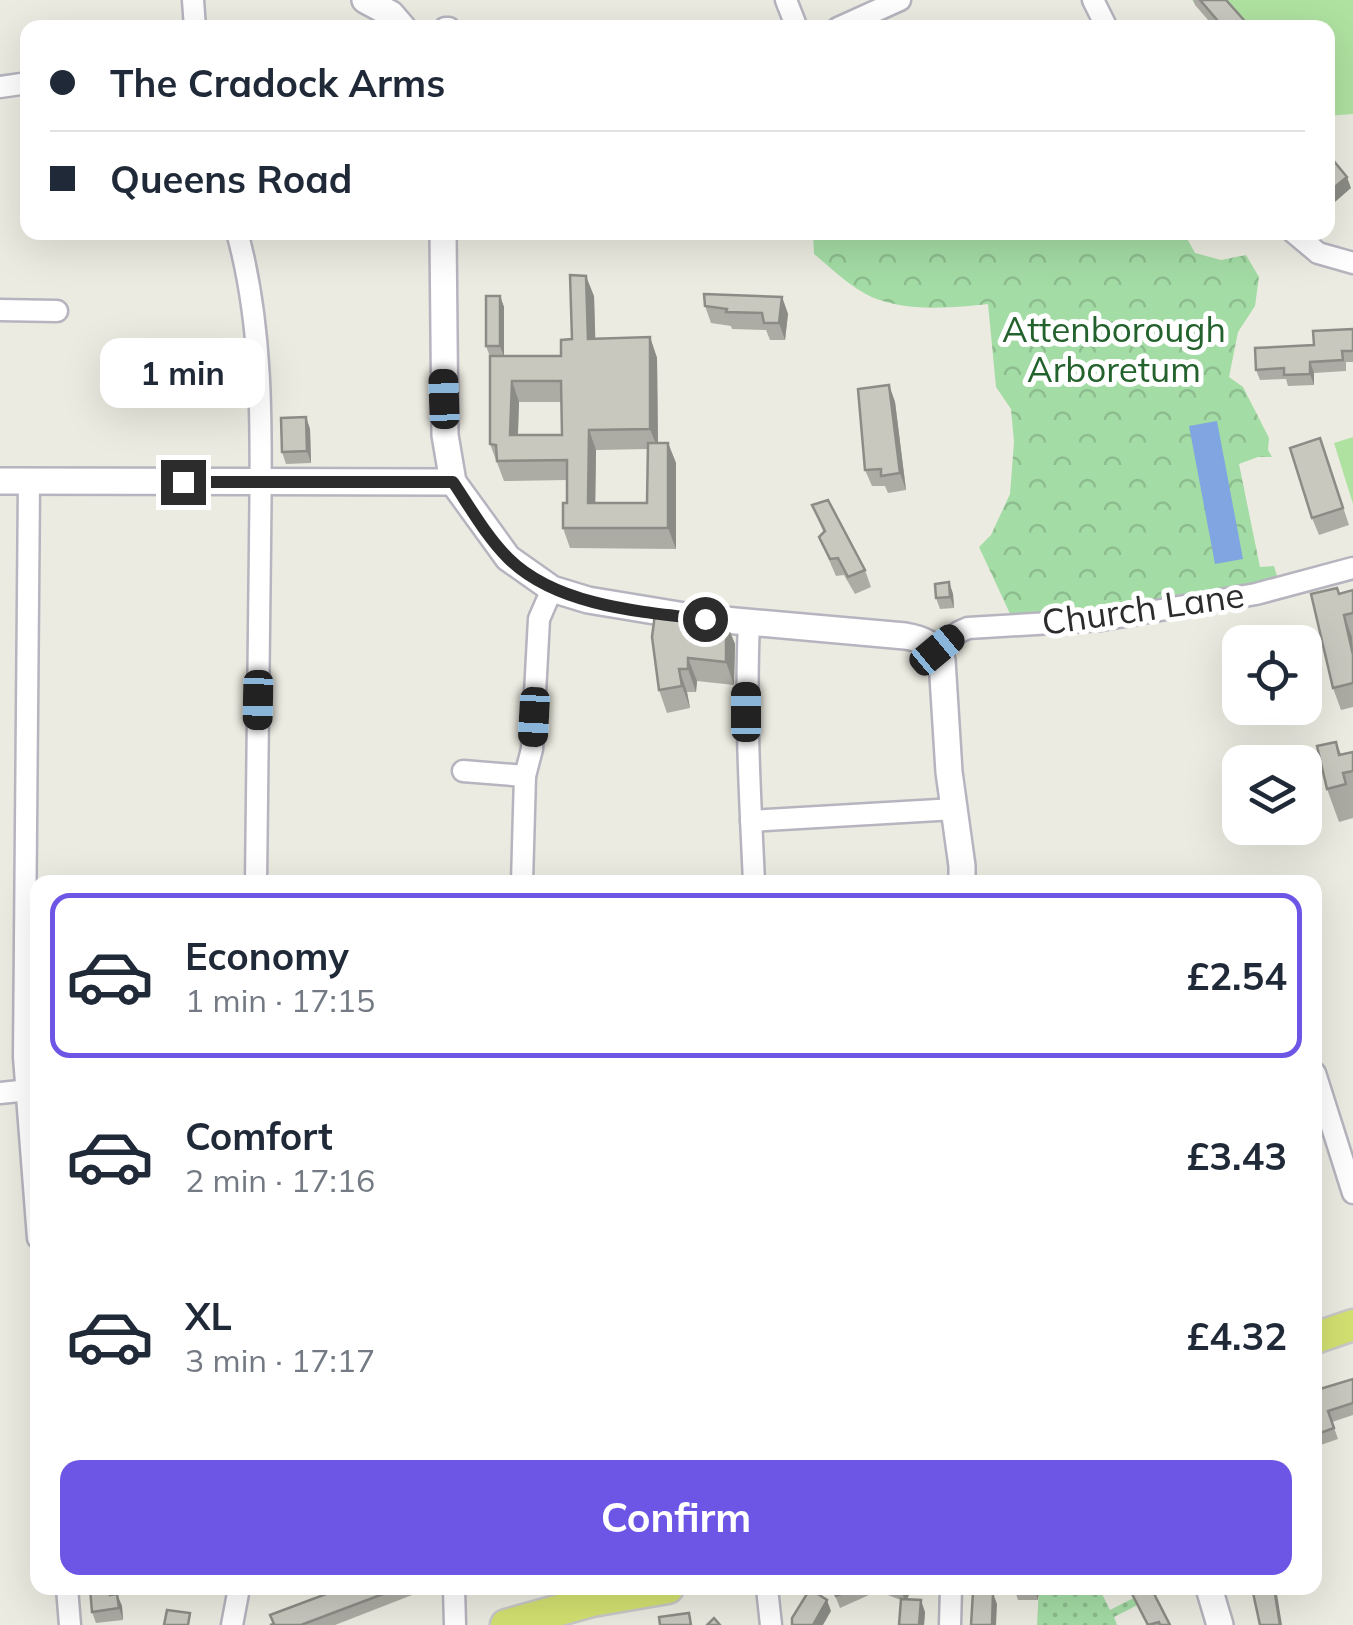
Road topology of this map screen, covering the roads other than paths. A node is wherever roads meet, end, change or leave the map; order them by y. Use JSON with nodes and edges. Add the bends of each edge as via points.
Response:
{"nodes":[{"id":1,"x":900,"y":0,"type":"edge"},
{"id":2,"x":371,"y":1,"type":"edge"},
{"id":3,"x":396,"y":20,"type":"edge"},
{"id":4,"x":856,"y":20,"type":"edge"},
{"id":5,"x":238,"y":240,"type":"edge"},
{"id":6,"x":443,"y":240,"type":"edge"},
{"id":7,"x":1303,"y":240,"type":"edge"},
{"id":8,"x":1353,"y":263,"type":"edge"},
{"id":9,"x":0,"y":310,"type":"edge"},
{"id":10,"x":53,"y":318,"type":"dead end"},
{"id":11,"x":0,"y":481,"type":"edge"},
{"id":12,"x":29,"y":482,"type":"junction"},
{"id":13,"x":260,"y":482,"type":"junction"},
{"id":14,"x":453,"y":482,"type":"junction"},
{"id":15,"x":1353,"y":568,"type":"edge"},
{"id":16,"x":552,"y":589,"type":"junction"},
{"id":17,"x":750,"y":623,"type":"junction"},
{"id":18,"x":932,"y":646,"type":"junction"},
{"id":19,"x":463,"y":771,"type":"dead end"},
{"id":20,"x":525,"y":776,"type":"junction"},
{"id":21,"x":955,"y":809,"type":"junction"},
{"id":22,"x":751,"y":821,"type":"junction"},
{"id":23,"x":30,"y":875,"type":"edge"},
{"id":24,"x":256,"y":875,"type":"edge"},
{"id":25,"x":522,"y":875,"type":"edge"},
{"id":26,"x":754,"y":875,"type":"edge"},
{"id":27,"x":962,"y":875,"type":"edge"},
{"id":28,"x":30,"y":1090,"type":"edge"},
{"id":29,"x":0,"y":1094,"type":"edge"},
{"id":30,"x":1322,"y":1094,"type":"edge"},
{"id":31,"x":1353,"y":1192,"type":"edge"},
{"id":32,"x":1353,"y":1325,"type":"edge"},
{"id":33,"x":1322,"y":1336,"type":"edge"},
{"id":34,"x":68,"y":1595,"type":"edge"},
{"id":35,"x":237,"y":1595,"type":"edge"},
{"id":36,"x":454,"y":1595,"type":"edge"},
{"id":37,"x":630,"y":1595,"type":"edge"},
{"id":38,"x":768,"y":1595,"type":"edge"},
{"id":39,"x":951,"y":1595,"type":"edge"},
{"id":40,"x":1211,"y":1595,"type":"edge"},
{"id":41,"x":515,"y":1624,"type":"edge"},
{"id":42,"x":70,"y":1625,"type":"edge"},
{"id":43,"x":232,"y":1625,"type":"edge"},
{"id":44,"x":454,"y":1625,"type":"edge"},
{"id":45,"x":772,"y":1625,"type":"edge"},
{"id":46,"x":950,"y":1625,"type":"edge"},
{"id":47,"x":1220,"y":1625,"type":"edge"}],
"edges":[{"from":1,"to":4,"type":"street"},
{"from":2,"to":3,"type":"street"},
{"from":5,"to":13,"type":"street","via":[[256,343]]},
{"from":6,"to":14,"type":"street","via":[[445,435]]},
{"from":7,"to":8,"type":"street","via":[[1318,253]]},
{"from":9,"to":10,"type":"street"},
{"from":11,"to":12,"type":"street"},
{"from":12,"to":13,"type":"street"},
{"from":12,"to":23,"type":"street"},
{"from":13,"to":14,"type":"street"},
{"from":13,"to":24,"type":"street"},
{"from":14,"to":16,"type":"street","via":[[508,558]]},
{"from":15,"to":18,"type":"street","name":"Church Lane","via":[[1256,594],[1101,620],[977,628]]},
{"from":16,"to":17,"type":"street","via":[[642,610]]},
{"from":16,"to":20,"type":"street","via":[[540,619]]},
{"from":17,"to":18,"type":"street","via":[[905,636]]},
{"from":17,"to":22,"type":"street"},
{"from":18,"to":21,"type":"street","via":[[942,660]]},
{"from":19,"to":20,"type":"street"},
{"from":20,"to":25,"type":"street"},
{"from":21,"to":22,"type":"street"},
{"from":21,"to":27,"type":"street"},
{"from":22,"to":26,"type":"street"},
{"from":28,"to":29,"type":"street"},
{"from":30,"to":31,"type":"street"},
{"from":32,"to":33,"type":"main road"},
{"from":34,"to":42,"type":"street"},
{"from":35,"to":43,"type":"street"},
{"from":36,"to":44,"type":"street"},
{"from":37,"to":41,"type":"main road"},
{"from":38,"to":45,"type":"street"},
{"from":39,"to":46,"type":"street"},
{"from":40,"to":47,"type":"street"}]}
